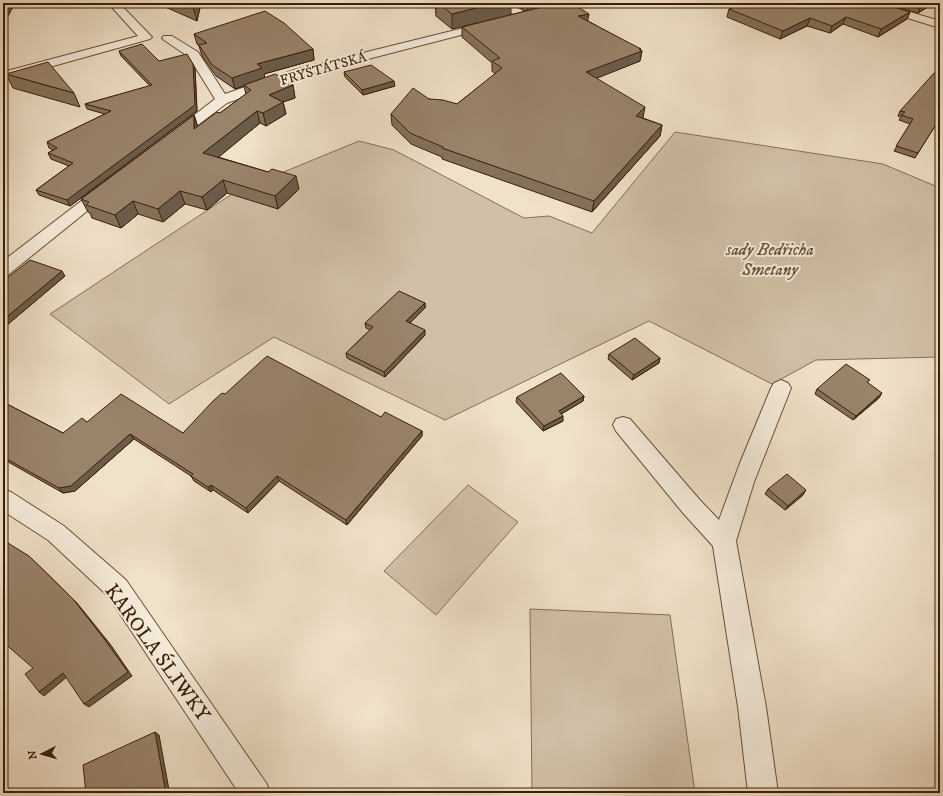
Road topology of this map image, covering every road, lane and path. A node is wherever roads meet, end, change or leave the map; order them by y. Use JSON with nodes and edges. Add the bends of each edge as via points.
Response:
{"nodes":[{"id":1,"x":113,"y":3,"type":"edge"},
{"id":2,"x":499,"y":3,"type":"edge"},
{"id":3,"x":579,"y":3,"type":"edge"},
{"id":4,"x":869,"y":3,"type":"edge"},
{"id":5,"x":526,"y":16,"type":"junction"},
{"id":6,"x":940,"y":25,"type":"edge"},
{"id":7,"x":168,"y":38,"type":"dead end"},
{"id":8,"x":3,"y":76,"type":"edge"},
{"id":9,"x":222,"y":100,"type":"junction"},
{"id":10,"x":165,"y":144,"type":"edge"},
{"id":11,"x":114,"y":182,"type":"edge"},
{"id":12,"x":3,"y":270,"type":"edge"},
{"id":13,"x":781,"y":388,"type":"dead end"},
{"id":14,"x":623,"y":425,"type":"dead end"},
{"id":15,"x":3,"y":499,"type":"edge"},
{"id":16,"x":724,"y":540,"type":"junction"},
{"id":17,"x":256,"y":793,"type":"edge"},
{"id":18,"x":763,"y":793,"type":"edge"}],
"edges":[{"from":1,"to":8,"type":"street","via":[[146,37]]},
{"from":2,"to":5,"type":"street"},
{"from":3,"to":5,"type":"street","name":"FRYŠTÁTSKÁ"},
{"from":4,"to":6,"type":"street"},
{"from":5,"to":9,"type":"street","name":"FRYŠTÁTSKÁ","via":[[298,73]]},
{"from":7,"to":9,"type":"street","via":[[194,55]]},
{"from":9,"to":10,"type":"street","name":"FRYŠTÁTSKÁ"},
{"from":11,"to":12,"type":"street"},
{"from":13,"to":16,"type":"street","via":[[753,455]]},
{"from":14,"to":16,"type":"street"},
{"from":15,"to":17,"type":"street","name":"KAROLA ŚLIWKY","via":[[56,532],[116,588]]},
{"from":16,"to":18,"type":"street","via":[[752,707]]}]}
